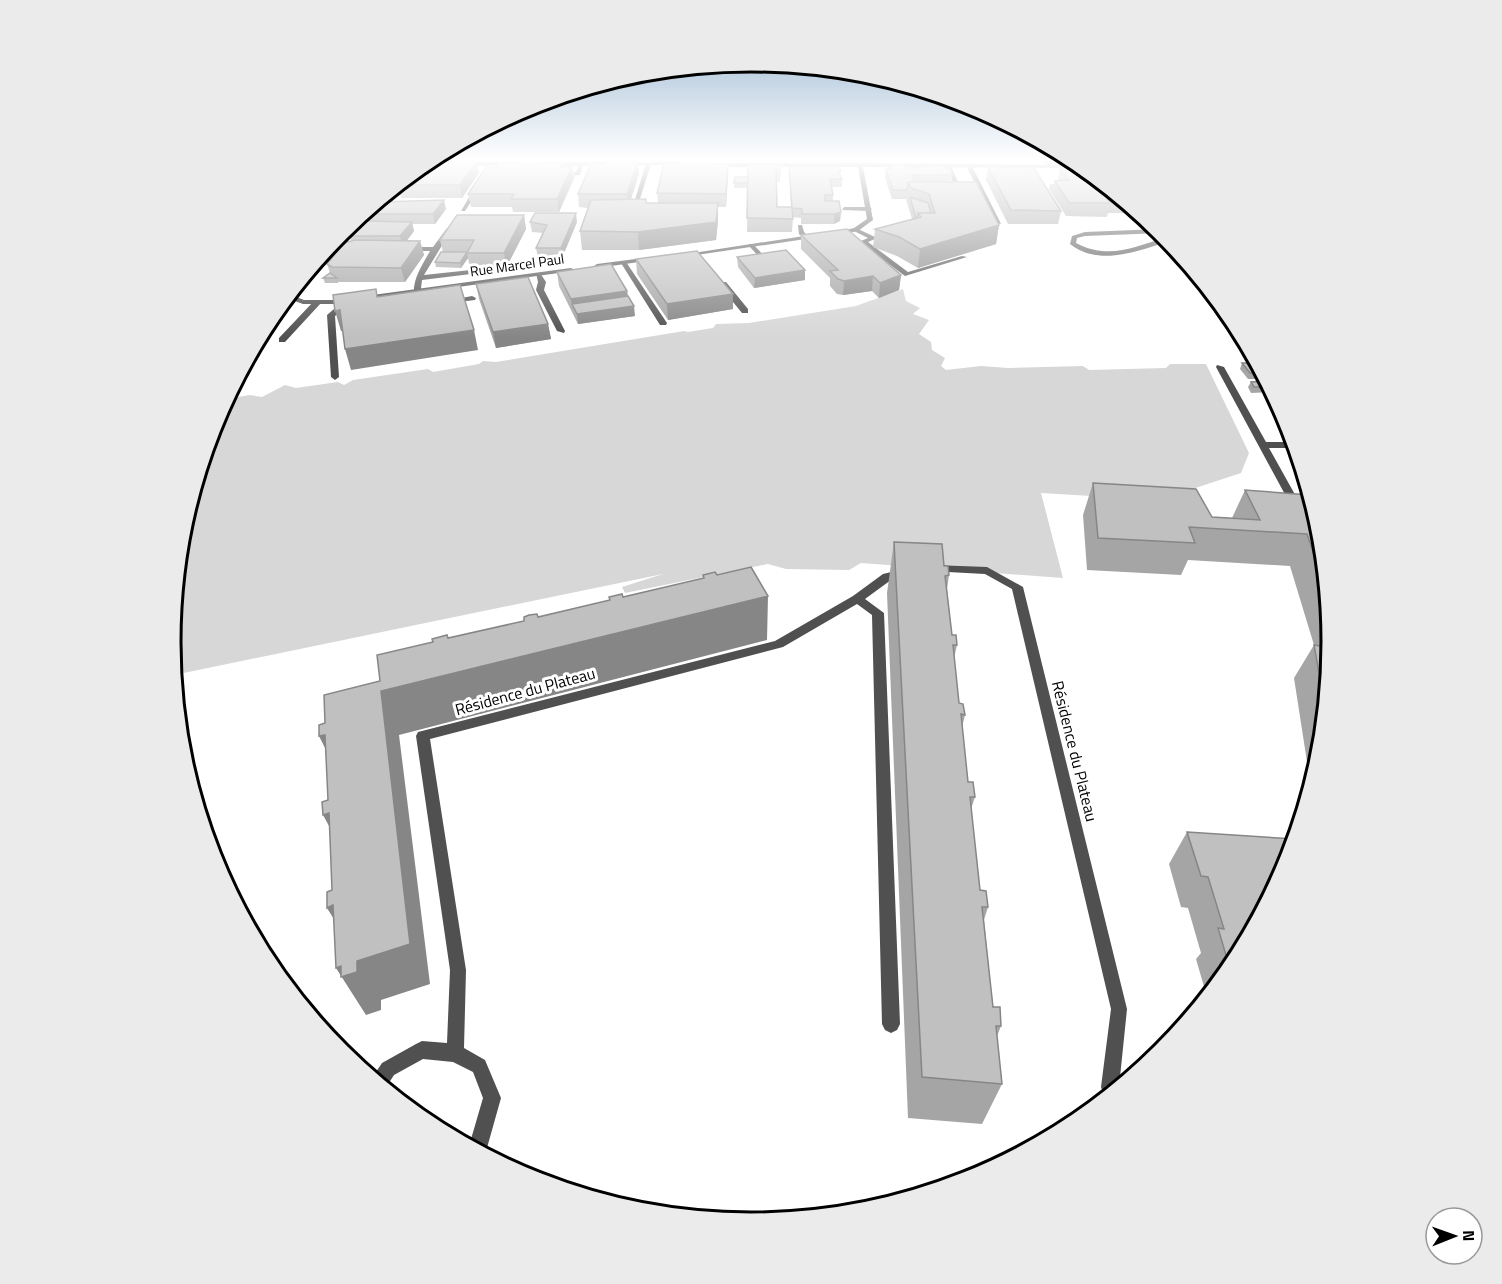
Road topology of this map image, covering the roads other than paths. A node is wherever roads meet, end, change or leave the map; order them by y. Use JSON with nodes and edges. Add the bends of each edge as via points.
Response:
{"nodes":[{"id":1,"x":870,"y":218,"type":"edge"},
{"id":2,"x":997,"y":218,"type":"edge"},
{"id":3,"x":455,"y":221,"type":"edge"},
{"id":4,"x":999,"y":222,"type":"edge"},
{"id":5,"x":801,"y":226,"type":"edge"},
{"id":6,"x":856,"y":230,"type":"junction"},
{"id":7,"x":355,"y":232,"type":"edge"},
{"id":8,"x":359,"y":232,"type":"edge"},
{"id":9,"x":1146,"y":232,"type":"edge"},
{"id":10,"x":806,"y":238,"type":"junction"},
{"id":11,"x":1157,"y":242,"type":"edge"},
{"id":12,"x":812,"y":243,"type":"edge"},
{"id":13,"x":751,"y":245,"type":"junction"},
{"id":14,"x":338,"y":249,"type":"edge"},
{"id":15,"x":345,"y":249,"type":"junction"},
{"id":16,"x":368,"y":249,"type":"edge"},
{"id":17,"x":401,"y":249,"type":"edge"},
{"id":18,"x":435,"y":249,"type":"junction"},
{"id":19,"x":697,"y":253,"type":"junction"},
{"id":20,"x":676,"y":255,"type":"edge"},
{"id":21,"x":964,"y":257,"type":"edge"},
{"id":22,"x":656,"y":258,"type":"edge"},
{"id":23,"x":764,"y":259,"type":"edge"},
{"id":24,"x":336,"y":260,"type":"edge"},
{"id":25,"x":704,"y":261,"type":"edge"},
{"id":26,"x":624,"y":262,"type":"junction"},
{"id":27,"x":592,"y":267,"type":"edge"},
{"id":28,"x":581,"y":268,"type":"edge"},
{"id":29,"x":471,"y":272,"type":"edge"},
{"id":30,"x":538,"y":274,"type":"junction"},
{"id":31,"x":418,"y":278,"type":"junction"},
{"id":32,"x":718,"y":278,"type":"edge"},
{"id":33,"x":416,"y":291,"type":"junction"},
{"id":34,"x":472,"y":298,"type":"dead end"},
{"id":35,"x":296,"y":299,"type":"edge"},
{"id":36,"x":419,"y":301,"type":"junction"},
{"id":37,"x":407,"y":302,"type":"edge"},
{"id":38,"x":441,"y":302,"type":"edge"},
{"id":39,"x":317,"y":303,"type":"junction"},
{"id":40,"x":430,"y":304,"type":"edge"},
{"id":41,"x":372,"y":307,"type":"edge"},
{"id":42,"x":745,"y":311,"type":"dead end"},
{"id":43,"x":663,"y":323,"type":"edge"},
{"id":44,"x":561,"y":331,"type":"dead end"},
{"id":45,"x":282,"y":340,"type":"dead end"},
{"id":46,"x":1220,"y":367,"type":"dead end"},
{"id":47,"x":335,"y":377,"type":"dead end"},
{"id":48,"x":1262,"y":445,"type":"junction"},
{"id":49,"x":1286,"y":445,"type":"edge"},
{"id":50,"x":1293,"y":500,"type":"edge"},
{"id":51,"x":857,"y":599,"type":"junction"},
{"id":52,"x":891,"y":1024,"type":"dead end"},
{"id":53,"x":455,"y":1053,"type":"junction"},
{"id":54,"x":382,"y":1077,"type":"edge"},
{"id":55,"x":1110,"y":1084,"type":"edge"},
{"id":56,"x":479,"y":1143,"type":"edge"}],
"edges":[{"from":1,"to":6,"type":"street"},
{"from":2,"to":4,"type":"street"},
{"from":3,"to":18,"type":"street"},
{"from":5,"to":10,"type":"street"},
{"from":6,"to":10,"type":"street"},
{"from":6,"to":21,"type":"street","via":[[873,238],[863,242],[907,275]]},
{"from":7,"to":8,"type":"street"},
{"from":9,"to":11,"type":"street","via":[[1085,234],[1074,237],[1072,244],[1110,255]]},
{"from":10,"to":12,"type":"street"},
{"from":10,"to":13,"type":"street"},
{"from":13,"to":19,"type":"street"},
{"from":13,"to":23,"type":"street"},
{"from":14,"to":15,"type":"street"},
{"from":15,"to":16,"type":"street"},
{"from":15,"to":24,"type":"street"},
{"from":17,"to":18,"type":"street"},
{"from":18,"to":31,"type":"street"},
{"from":19,"to":20,"type":"street"},
{"from":19,"to":25,"type":"street"},
{"from":22,"to":26,"type":"street"},
{"from":26,"to":27,"type":"street"},
{"from":26,"to":43,"type":"street"},
{"from":28,"to":30,"type":"street","name":"Rue Marcel Paul"},
{"from":29,"to":31,"type":"street"},
{"from":30,"to":33,"type":"street","name":"Rue Marcel Paul"},
{"from":30,"to":44,"type":"street","via":[[540,290]]},
{"from":31,"to":33,"type":"street"},
{"from":32,"to":42,"type":"street"},
{"from":33,"to":36,"type":"street"},
{"from":33,"to":39,"type":"street","name":"Rue Marcel Paul"},
{"from":34,"to":38,"type":"street"},
{"from":35,"to":39,"type":"street","name":"Rue Marcel Paul"},
{"from":36,"to":37,"type":"street"},
{"from":36,"to":40,"type":"street","via":[[420,305]]},
{"from":39,"to":45,"type":"street"},
{"from":41,"to":47,"type":"street","via":[[331,315]]},
{"from":46,"to":48,"type":"street"},
{"from":48,"to":49,"type":"street"},
{"from":48,"to":50,"type":"street"},
{"from":51,"to":52,"type":"street","via":[[878,613]]},
{"from":51,"to":53,"type":"street","name":"Résidence du Plateau","via":[[779,644],[423,736],[458,970]]},
{"from":51,"to":55,"type":"street","name":"Résidence du Plateau","via":[[887,577],[918,568],[987,571],[1017,587],[1119,1009]]},
{"from":53,"to":54,"type":"street","via":[[422,1050],[388,1069]]},
{"from":53,"to":56,"type":"street","via":[[479,1066],[492,1098]]}]}
